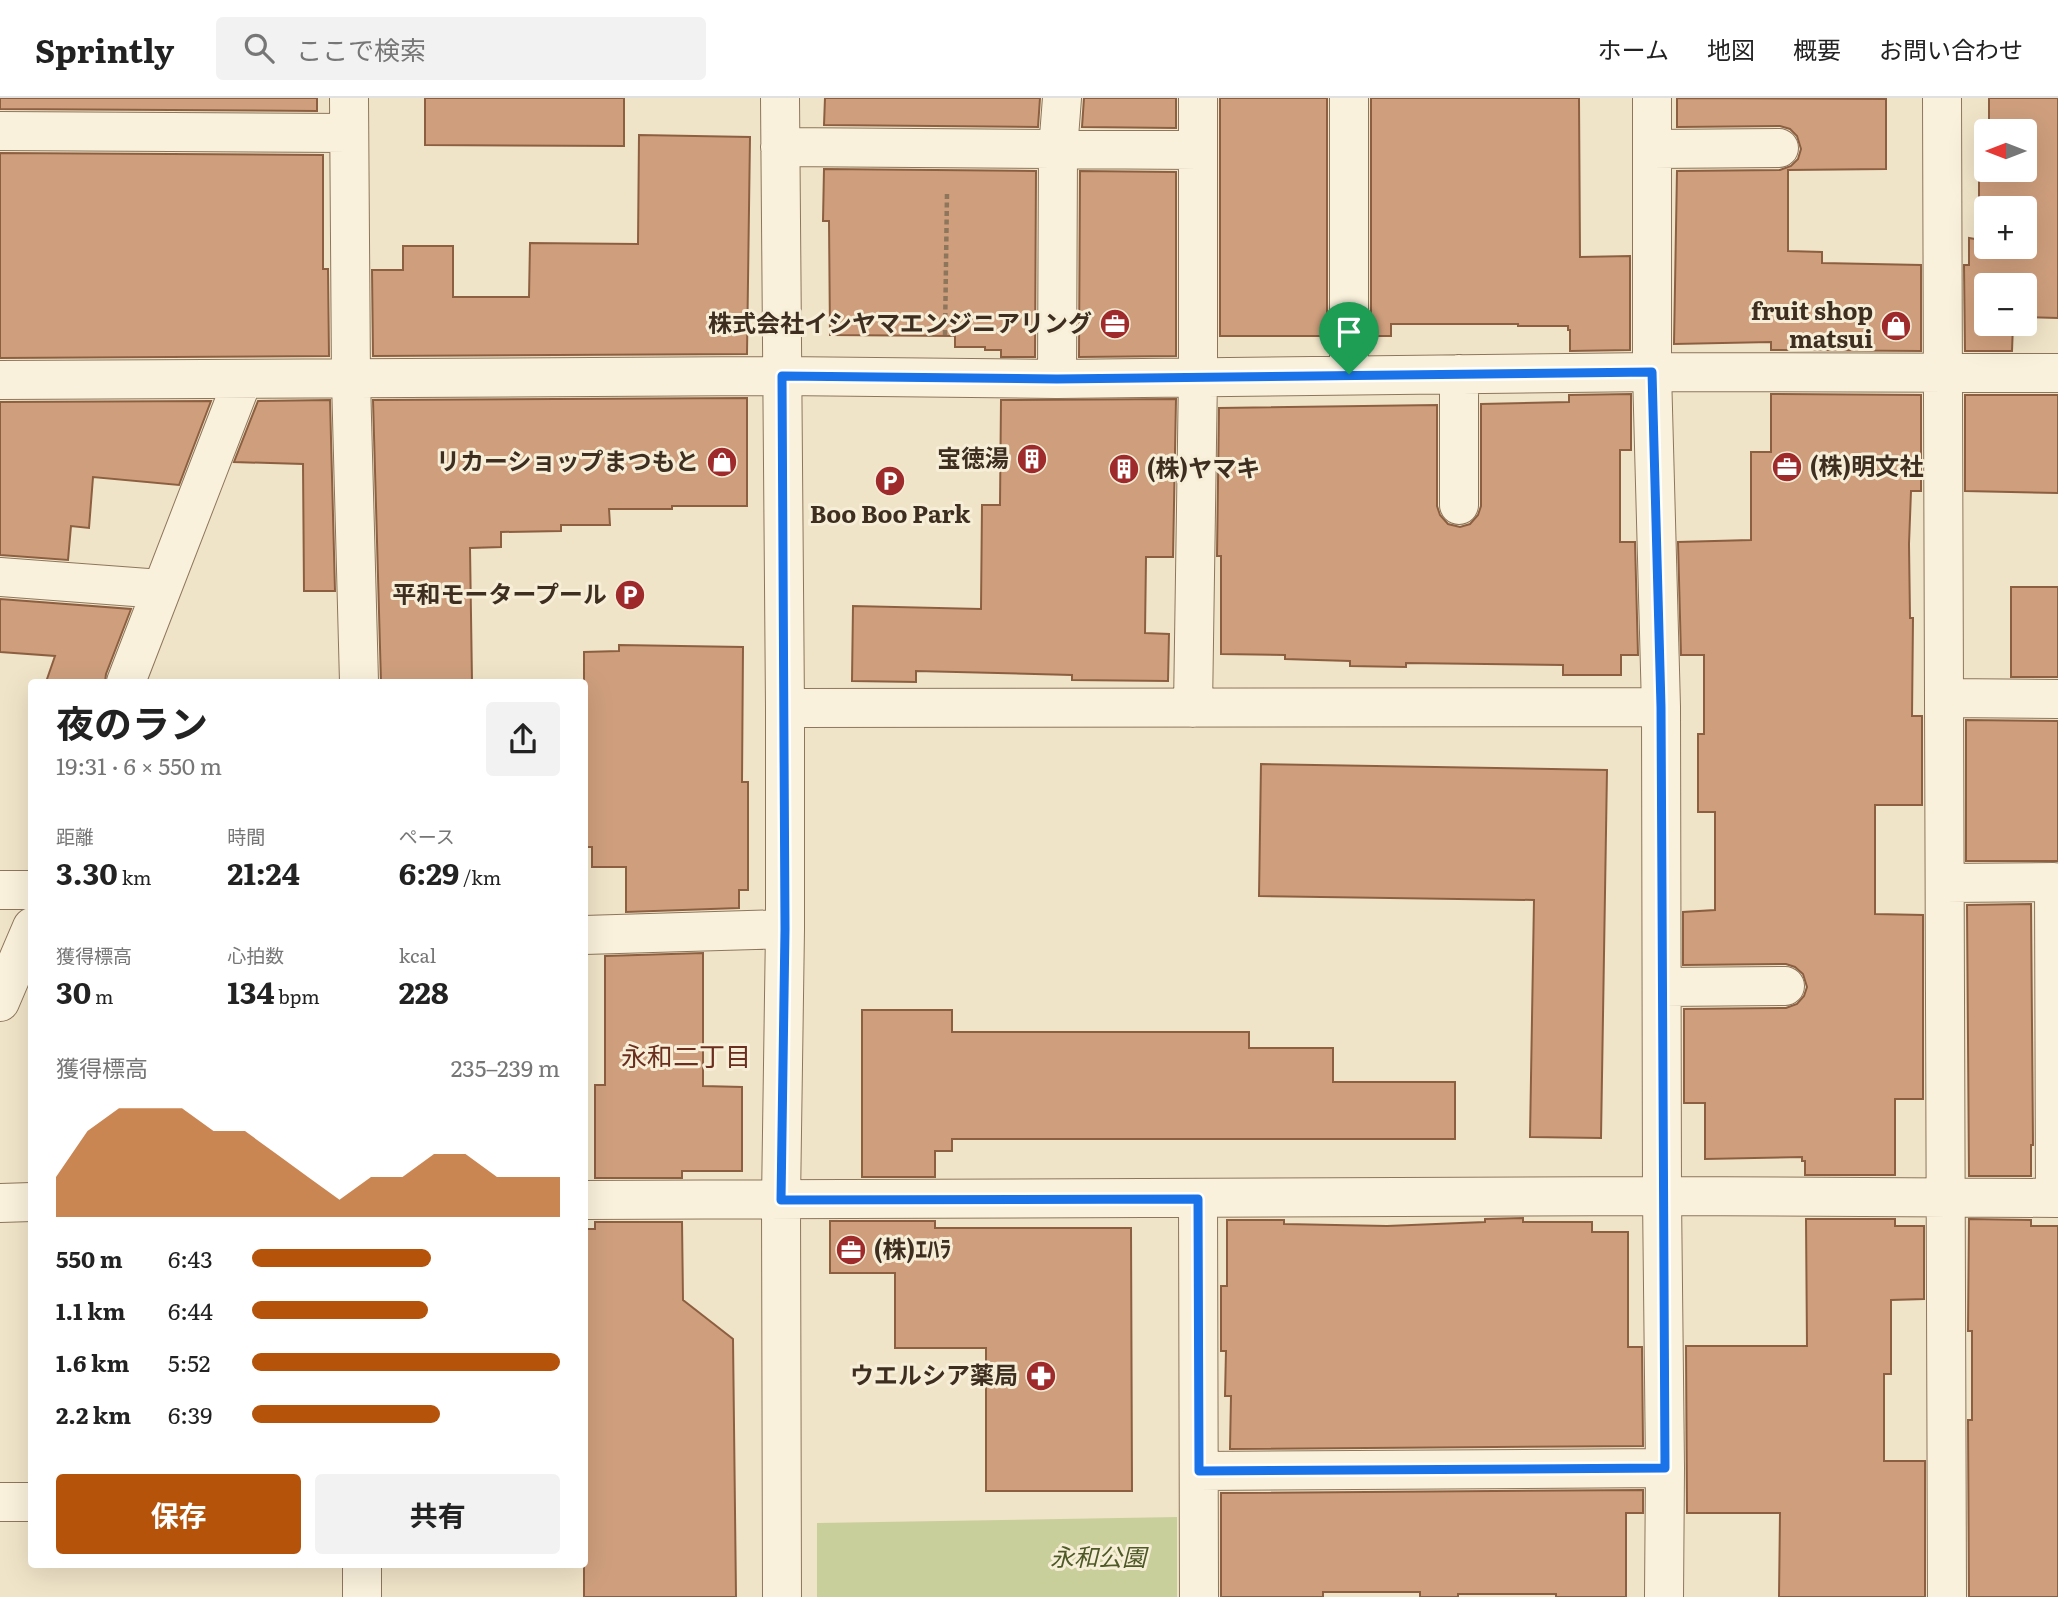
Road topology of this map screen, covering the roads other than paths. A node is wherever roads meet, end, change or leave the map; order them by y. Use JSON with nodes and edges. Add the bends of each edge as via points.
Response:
{"nodes":[{"id":1,"x":780,"y":98,"type":"edge"},
{"id":2,"x":1062,"y":98,"type":"edge"},
{"id":3,"x":1198,"y":98,"type":"edge"},
{"id":4,"x":1349,"y":98,"type":"edge"},
{"id":5,"x":1652,"y":98,"type":"edge"},
{"id":6,"x":1942,"y":98,"type":"edge"},
{"id":7,"x":349,"y":116,"type":"edge"},
{"id":8,"x":0,"y":131,"type":"edge"},
{"id":9,"x":780,"y":147,"type":"junction"},
{"id":10,"x":1779,"y":148,"type":"dead end"},
{"id":11,"x":1652,"y":149,"type":"junction"},
{"id":12,"x":1058,"y":150,"type":"junction"},
{"id":13,"x":1198,"y":150,"type":"junction"},
{"id":14,"x":1652,"y":372,"type":"junction"},
{"id":15,"x":1944,"y":372,"type":"junction"},
{"id":16,"x":2058,"y":373,"type":"edge"},
{"id":17,"x":1349,"y":374,"type":"junction"},
{"id":18,"x":1459,"y":374,"type":"junction"},
{"id":19,"x":782,"y":376,"type":"junction"},
{"id":20,"x":1198,"y":376,"type":"junction"},
{"id":21,"x":243,"y":379,"type":"junction"},
{"id":22,"x":1057,"y":379,"type":"junction"},
{"id":23,"x":0,"y":380,"type":"edge"},
{"id":24,"x":351,"y":380,"type":"junction"},
{"id":25,"x":1459,"y":505,"type":"dead end"},
{"id":26,"x":0,"y":577,"type":"edge"},
{"id":27,"x":161,"y":589,"type":"junction"},
{"id":28,"x":127,"y":679,"type":"edge"},
{"id":29,"x":359,"y":679,"type":"edge"},
{"id":30,"x":1946,"y":698,"type":"junction"},
{"id":31,"x":2058,"y":699,"type":"edge"},
{"id":32,"x":1661,"y":707,"type":"junction"},
{"id":33,"x":785,"y":708,"type":"junction"},
{"id":34,"x":1193,"y":708,"type":"junction"},
{"id":35,"x":1946,"y":883,"type":"junction"},
{"id":36,"x":0,"y":890,"type":"edge"},
{"id":37,"x":28,"y":890,"type":"edge"},
{"id":38,"x":785,"y":929,"type":"junction"},
{"id":39,"x":588,"y":934,"type":"edge"},
{"id":40,"x":28,"y":936,"type":"edge"},
{"id":41,"x":1785,"y":986,"type":"dead end"},
{"id":42,"x":1662,"y":987,"type":"junction"},
{"id":43,"x":0,"y":1002,"type":"edge"},
{"id":44,"x":1662,"y":1196,"type":"junction"},
{"id":45,"x":1947,"y":1198,"type":"junction"},
{"id":46,"x":2057,"y":1198,"type":"edge"},
{"id":47,"x":1198,"y":1199,"type":"junction"},
{"id":48,"x":588,"y":1200,"type":"edge"},
{"id":49,"x":781,"y":1200,"type":"junction"},
{"id":50,"x":28,"y":1202,"type":"edge"},
{"id":51,"x":0,"y":1203,"type":"edge"},
{"id":52,"x":1665,"y":1468,"type":"junction"},
{"id":53,"x":1199,"y":1471,"type":"junction"},
{"id":54,"x":0,"y":1502,"type":"edge"},
{"id":55,"x":28,"y":1502,"type":"edge"},
{"id":56,"x":362,"y":1568,"type":"edge"},
{"id":57,"x":362,"y":1597,"type":"edge"},
{"id":58,"x":782,"y":1597,"type":"edge"},
{"id":59,"x":1199,"y":1597,"type":"edge"},
{"id":60,"x":1664,"y":1597,"type":"edge"},
{"id":61,"x":1947,"y":1597,"type":"edge"}],
"edges":[{"from":1,"to":9,"type":"street"},
{"from":2,"to":12,"type":"street"},
{"from":3,"to":13,"type":"street"},
{"from":4,"to":17,"type":"street"},
{"from":5,"to":11,"type":"street"},
{"from":6,"to":15,"type":"street"},
{"from":7,"to":8,"type":"street"},
{"from":7,"to":24,"type":"street"},
{"from":9,"to":12,"type":"street"},
{"from":9,"to":19,"type":"street"},
{"from":10,"to":11,"type":"street"},
{"from":11,"to":14,"type":"street"},
{"from":12,"to":13,"type":"street"},
{"from":12,"to":22,"type":"street"},
{"from":13,"to":20,"type":"street"},
{"from":14,"to":15,"type":"street"},
{"from":14,"to":18,"type":"street"},
{"from":14,"to":32,"type":"street"},
{"from":15,"to":16,"type":"street"},
{"from":15,"to":30,"type":"street"},
{"from":17,"to":18,"type":"street"},
{"from":17,"to":20,"type":"street"},
{"from":18,"to":25,"type":"street"},
{"from":19,"to":22,"type":"street"},
{"from":19,"to":24,"type":"street"},
{"from":19,"to":33,"type":"street"},
{"from":20,"to":22,"type":"street"},
{"from":20,"to":34,"type":"street"},
{"from":21,"to":23,"type":"street"},
{"from":21,"to":24,"type":"street"},
{"from":21,"to":27,"type":"street"},
{"from":24,"to":29,"type":"street"},
{"from":26,"to":27,"type":"street"},
{"from":27,"to":28,"type":"street"},
{"from":30,"to":31,"type":"street"},
{"from":30,"to":35,"type":"street"},
{"from":32,"to":34,"type":"street"},
{"from":32,"to":42,"type":"street"},
{"from":33,"to":34,"type":"street"},
{"from":33,"to":38,"type":"street"},
{"from":35,"to":45,"type":"street"},
{"from":35,"to":46,"type":"street","via":[[2054,882]]},
{"from":36,"to":37,"type":"street"},
{"from":38,"to":39,"type":"street"},
{"from":38,"to":49,"type":"street"},
{"from":40,"to":43,"type":"street"},
{"from":41,"to":42,"type":"street"},
{"from":42,"to":44,"type":"street"},
{"from":44,"to":45,"type":"street"},
{"from":44,"to":47,"type":"street"},
{"from":44,"to":52,"type":"street"},
{"from":45,"to":46,"type":"street"},
{"from":45,"to":61,"type":"street"},
{"from":47,"to":49,"type":"street"},
{"from":47,"to":53,"type":"street"},
{"from":48,"to":49,"type":"street"},
{"from":49,"to":58,"type":"street"},
{"from":50,"to":51,"type":"street"},
{"from":52,"to":53,"type":"street"},
{"from":52,"to":60,"type":"street"},
{"from":53,"to":59,"type":"street"},
{"from":54,"to":55,"type":"street"},
{"from":56,"to":57,"type":"street"}]}
